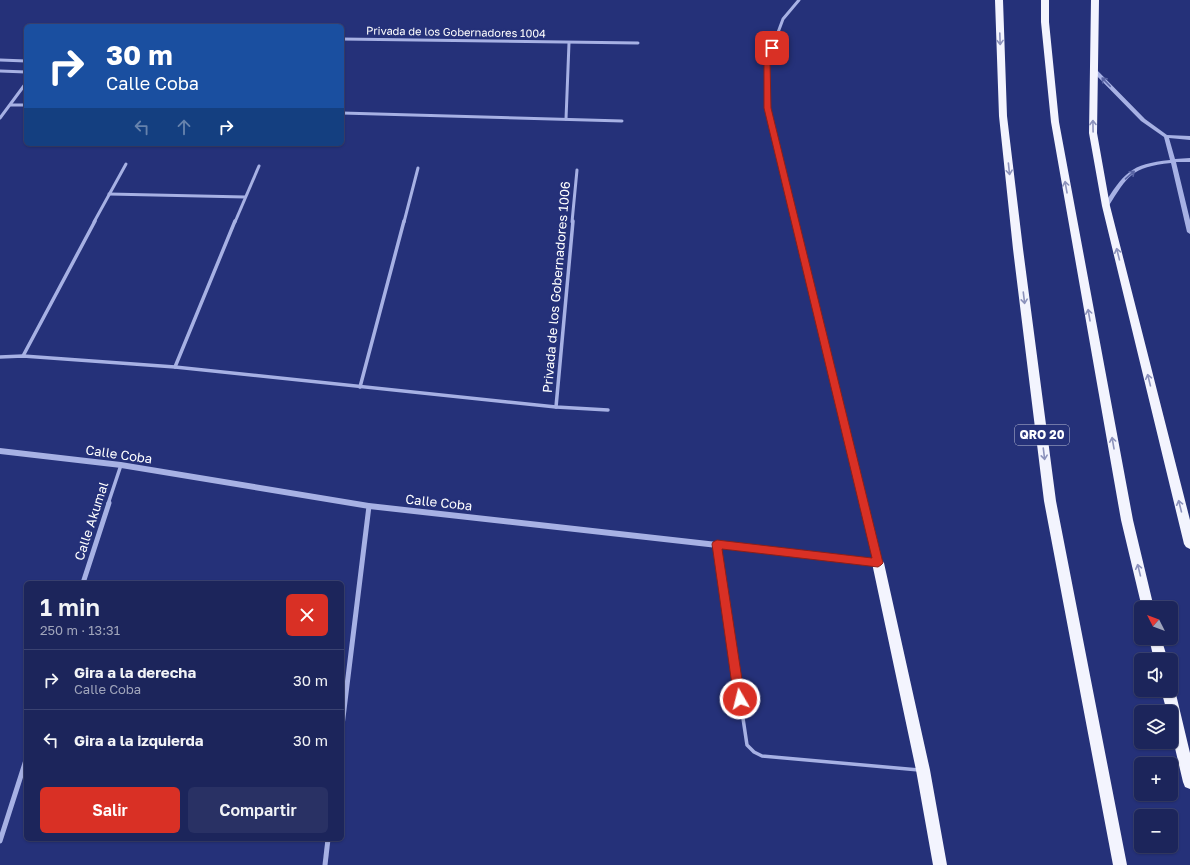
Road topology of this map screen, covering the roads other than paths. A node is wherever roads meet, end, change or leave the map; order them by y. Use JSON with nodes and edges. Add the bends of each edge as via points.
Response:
{"nodes":[{"id":1,"x":799,"y":0,"type":"edge"},
{"id":2,"x":1000,"y":0,"type":"edge"},
{"id":3,"x":1045,"y":0,"type":"edge"},
{"id":4,"x":1095,"y":0,"type":"edge"},
{"id":5,"x":344,"y":39,"type":"edge"},
{"id":6,"x":569,"y":43,"type":"junction"},
{"id":7,"x":638,"y":43,"type":"dead end"},
{"id":8,"x":0,"y":60,"type":"edge"},
{"id":9,"x":24,"y":61,"type":"edge"},
{"id":10,"x":1093,"y":69,"type":"junction"},
{"id":11,"x":0,"y":71,"type":"edge"},
{"id":12,"x":24,"y":72,"type":"edge"},
{"id":13,"x":24,"y":86,"type":"edge"},
{"id":14,"x":11,"y":105,"type":"junction"},
{"id":15,"x":24,"y":105,"type":"edge"},
{"id":16,"x":344,"y":113,"type":"edge"},
{"id":17,"x":0,"y":118,"type":"edge"},
{"id":18,"x":566,"y":119,"type":"junction"},
{"id":19,"x":622,"y":121,"type":"dead end"},
{"id":20,"x":1166,"y":136,"type":"junction"},
{"id":21,"x":1190,"y":138,"type":"edge"},
{"id":22,"x":1173,"y":160,"type":"junction"},
{"id":23,"x":1190,"y":160,"type":"edge"},
{"id":24,"x":126,"y":164,"type":"dead end"},
{"id":25,"x":259,"y":166,"type":"dead end"},
{"id":26,"x":418,"y":168,"type":"dead end"},
{"id":27,"x":577,"y":170,"type":"dead end"},
{"id":28,"x":109,"y":194,"type":"junction"},
{"id":29,"x":245,"y":197,"type":"junction"},
{"id":30,"x":1106,"y":206,"type":"junction"},
{"id":31,"x":1190,"y":232,"type":"edge"},
{"id":32,"x":23,"y":356,"type":"junction"},
{"id":33,"x":0,"y":357,"type":"edge"},
{"id":34,"x":175,"y":367,"type":"junction"},
{"id":35,"x":360,"y":386,"type":"junction"},
{"id":36,"x":556,"y":407,"type":"junction"},
{"id":37,"x":608,"y":410,"type":"dead end"},
{"id":38,"x":0,"y":451,"type":"edge"},
{"id":39,"x":120,"y":465,"type":"junction"},
{"id":40,"x":369,"y":506,"type":"junction"},
{"id":41,"x":717,"y":544,"type":"junction"},
{"id":42,"x":1190,"y":544,"type":"edge"},
{"id":43,"x":878,"y":563,"type":"junction"},
{"id":44,"x":84,"y":581,"type":"edge"},
{"id":45,"x":1146,"y":601,"type":"edge"},
{"id":46,"x":1170,"y":697,"type":"edge"},
{"id":47,"x":344,"y":710,"type":"edge"},
{"id":48,"x":24,"y":766,"type":"edge"},
{"id":49,"x":923,"y":770,"type":"junction"},
{"id":50,"x":1190,"y":782,"type":"edge"},
{"id":51,"x":0,"y":841,"type":"edge"},
{"id":52,"x":328,"y":841,"type":"edge"},
{"id":53,"x":325,"y":865,"type":"edge"},
{"id":54,"x":940,"y":865,"type":"edge"},
{"id":55,"x":1120,"y":865,"type":"edge"}],
"edges":[{"from":1,"to":43,"type":"street","via":[[783,19],[767,62],[768,108]]},
{"from":2,"to":55,"type":"highway","number":"QRO 20","one_way":true,"via":[[1003,116],[1050,501]]},
{"from":45,"to":3,"type":"highway","one_way":true,"via":[[1127,520],[1055,122]]},
{"from":4,"to":10,"type":"highway"},
{"from":5,"to":6,"type":"street","name":"Privada de los Gobernadores 1004"},
{"from":6,"to":7,"type":"street","name":"Privada de los Gobernadores 1004"},
{"from":6,"to":18,"type":"street"},
{"from":8,"to":9,"type":"street"},
{"from":20,"to":10,"type":"street","one_way":true,"via":[[1143,120]]},
{"from":30,"to":10,"type":"highway","one_way":true,"via":[[1093,133]]},
{"from":11,"to":12,"type":"street"},
{"from":13,"to":14,"type":"street"},
{"from":14,"to":15,"type":"street"},
{"from":14,"to":17,"type":"street"},
{"from":16,"to":18,"type":"street"},
{"from":18,"to":19,"type":"street"},
{"from":20,"to":21,"type":"street"},
{"from":20,"to":22,"type":"street"},
{"from":22,"to":23,"type":"street"},
{"from":30,"to":22,"type":"street","one_way":true,"via":[[1131,173],[1143,167]]},
{"from":22,"to":31,"type":"street"},
{"from":24,"to":28,"type":"street"},
{"from":25,"to":29,"type":"street"},
{"from":26,"to":35,"type":"street"},
{"from":27,"to":36,"type":"street","name":"Privada de los Gobernadores 1006"},
{"from":28,"to":29,"type":"street"},
{"from":28,"to":32,"type":"street"},
{"from":29,"to":34,"type":"street"},
{"from":42,"to":30,"type":"highway","one_way":true},
{"from":32,"to":33,"type":"street","name":"Privada de los Gobernadores 1006"},
{"from":32,"to":34,"type":"street","name":"Privada de los Gobernadores 1006"},
{"from":34,"to":35,"type":"street","name":"Privada de los Gobernadores 1006"},
{"from":35,"to":36,"type":"street","name":"Privada de los Gobernadores 1006"},
{"from":36,"to":37,"type":"street","name":"Privada de los Gobernadores 1006"},
{"from":38,"to":39,"type":"street","name":"Calle Coba"},
{"from":39,"to":40,"type":"street","name":"Calle Coba"},
{"from":39,"to":44,"type":"street","name":"Calle Akumal"},
{"from":40,"to":41,"type":"street","name":"Calle Coba"},
{"from":40,"to":47,"type":"street"},
{"from":41,"to":43,"type":"street","name":"Calle Coba"},
{"from":41,"to":49,"type":"lane","via":[[747,745],[762,756]]},
{"from":43,"to":49,"type":"highway"},
{"from":46,"to":50,"type":"highway"},
{"from":48,"to":51,"type":"street"},
{"from":49,"to":54,"type":"highway"},
{"from":52,"to":53,"type":"street"}]}
